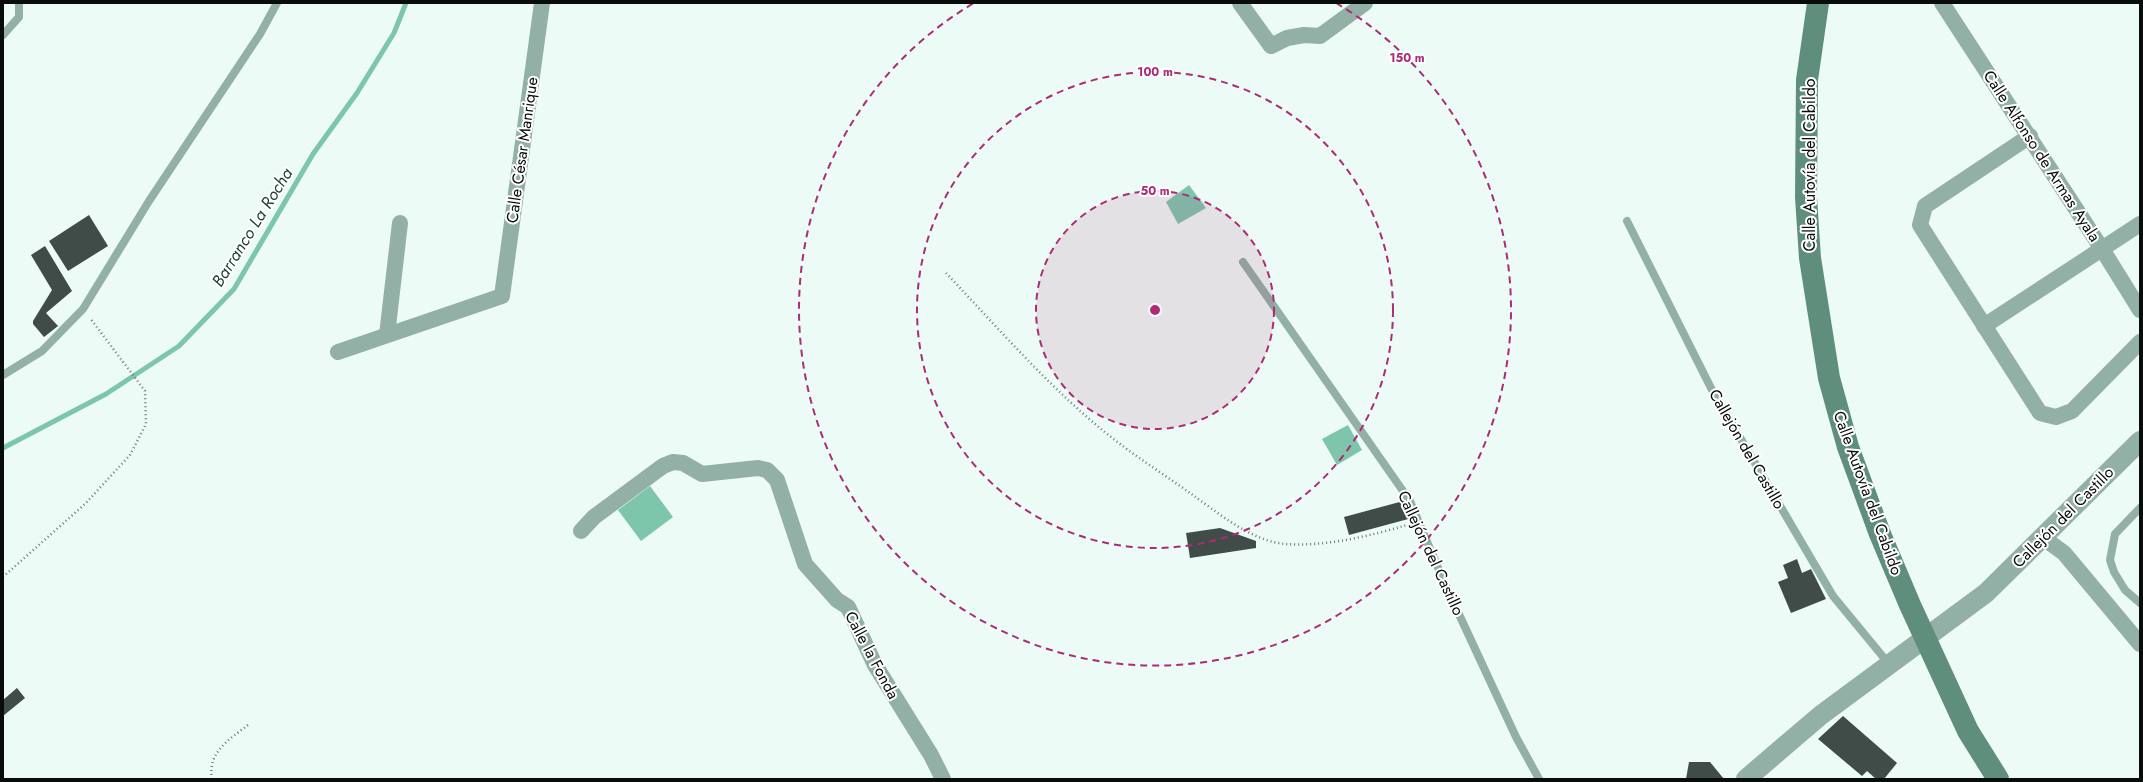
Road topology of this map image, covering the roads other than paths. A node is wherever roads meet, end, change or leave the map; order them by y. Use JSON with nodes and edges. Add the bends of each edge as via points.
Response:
{"nodes":[{"id":1,"x":19,"y":3,"type":"edge"},
{"id":2,"x":277,"y":3,"type":"edge"},
{"id":3,"x":542,"y":3,"type":"edge"},
{"id":4,"x":1240,"y":3,"type":"edge"},
{"id":5,"x":1365,"y":3,"type":"edge"},
{"id":6,"x":1818,"y":3,"type":"edge"},
{"id":7,"x":1943,"y":3,"type":"edge"},
{"id":8,"x":3,"y":35,"type":"edge"},
{"id":9,"x":2030,"y":136,"type":"junction"},
{"id":10,"x":1627,"y":221,"type":"dead end"},
{"id":11,"x":400,"y":223,"type":"dead end"},
{"id":12,"x":2140,"y":224,"type":"edge"},
{"id":13,"x":2102,"y":248,"type":"junction"},
{"id":14,"x":1243,"y":262,"type":"dead end"},
{"id":15,"x":2140,"y":310,"type":"edge"},
{"id":16,"x":1984,"y":326,"type":"junction"},
{"id":17,"x":387,"y":335,"type":"junction"},
{"id":18,"x":2140,"y":342,"type":"edge"},
{"id":19,"x":338,"y":352,"type":"dead end"},
{"id":20,"x":3,"y":375,"type":"edge"},
{"id":21,"x":2140,"y":441,"type":"edge"},
{"id":22,"x":2140,"y":508,"type":"edge"},
{"id":23,"x":581,"y":532,"type":"dead end"},
{"id":24,"x":2042,"y":537,"type":"junction"},
{"id":25,"x":2140,"y":604,"type":"edge"},
{"id":26,"x":2140,"y":644,"type":"edge"},
{"id":27,"x":1890,"y":664,"type":"junction"},
{"id":28,"x":1968,"y":731,"type":"junction"},
{"id":29,"x":942,"y":779,"type":"edge"},
{"id":30,"x":1539,"y":779,"type":"edge"},
{"id":31,"x":1746,"y":779,"type":"edge"},
{"id":32,"x":1984,"y":779,"type":"edge"},
{"id":33,"x":1998,"y":779,"type":"edge"}],
"edges":[{"from":1,"to":8,"type":"lane","via":[[19,17]]},
{"from":2,"to":20,"type":"lane","via":[[260,34],[149,201],[83,309],[42,351]]},
{"from":3,"to":17,"type":"street","name":"Calle César Manrique","via":[[502,296]]},
{"from":4,"to":5,"type":"street","via":[[1271,46],[1287,38],[1320,36]]},
{"from":6,"to":28,"type":"main road","name":"Calle Autovía del Cabildo","via":[[1807,80],[1806,197],[1811,266],[1829,378],[1848,447],[1880,534]]},
{"from":7,"to":9,"type":"street","name":"Calle Alfonso de Armas Ayala"},
{"from":9,"to":13,"type":"street","name":"Calle Alfonso de Armas Ayala"},
{"from":9,"to":16,"type":"street","via":[[1925,206],[1920,225]]},
{"from":10,"to":27,"type":"lane","name":"Callejón del Castillo","via":[[1711,388],[1833,596]]},
{"from":11,"to":17,"type":"street"},
{"from":12,"to":13,"type":"street"},
{"from":13,"to":15,"type":"street","name":"Calle Alfonso de Armas Ayala"},
{"from":13,"to":16,"type":"street"},
{"from":14,"to":30,"type":"lane","name":"Callejón del Castillo","via":[[1410,501],[1444,582],[1516,736]]},
{"from":16,"to":18,"type":"street","via":[[2040,412],[2056,417],[2072,411]]},
{"from":17,"to":19,"type":"street"},
{"from":21,"to":24,"type":"street","name":"Callejón del Castillo"},
{"from":22,"to":25,"type":"lane","via":[[2115,534],[2110,560],[2125,590]]},
{"from":23,"to":29,"type":"street","name":"Calle la Fonda","via":[[594,517],[663,466],[674,462],[702,474],[758,468],[767,470],[777,480],[805,564],[837,600],[848,607],[875,665],[931,755]]},
{"from":24,"to":26,"type":"street","via":[[2064,553]]},
{"from":24,"to":27,"type":"street","name":"Callejón del Castillo","via":[[1986,593]]},
{"from":27,"to":31,"type":"street","name":"Callejón del Castillo","via":[[1821,715]]},
{"from":28,"to":32,"type":"main road","name":"Calle Autovía del Cabildo"},
{"from":28,"to":33,"type":"main road","name":"Calle Autovía del Cabildo"}]}
